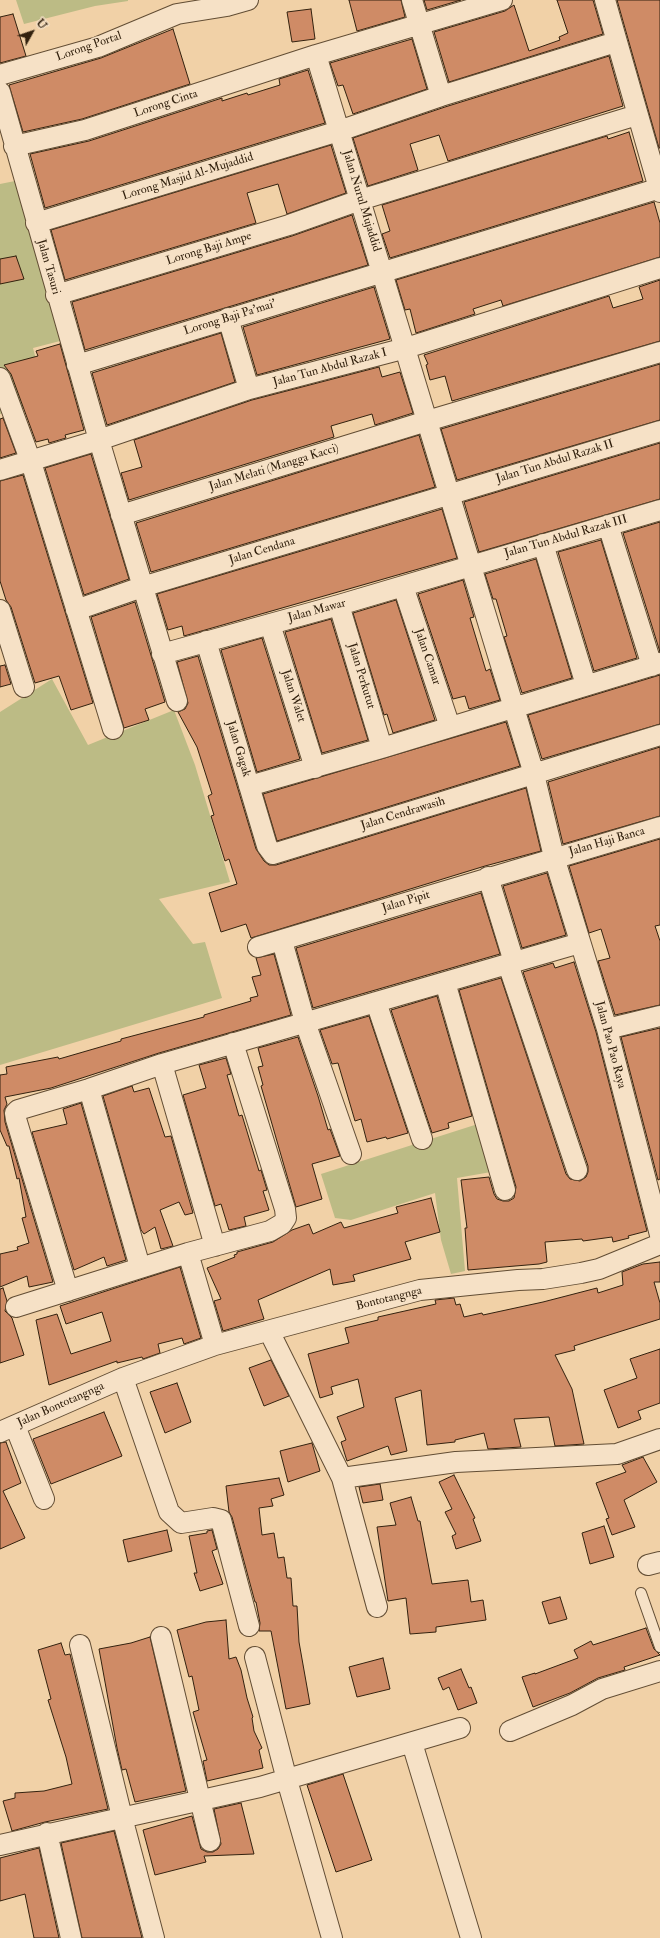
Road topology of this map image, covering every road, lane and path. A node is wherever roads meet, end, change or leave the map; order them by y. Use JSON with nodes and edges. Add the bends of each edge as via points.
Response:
{"nodes":[{"id":1,"x":248,"y":0,"type":"edge"},
{"id":2,"x":412,"y":0,"type":"edge"},
{"id":3,"x":502,"y":0,"type":"edge"},
{"id":4,"x":605,"y":0,"type":"edge"},
{"id":5,"x":176,"y":7,"type":"edge"},
{"id":6,"x":420,"y":25,"type":"junction"},
{"id":7,"x":616,"y":42,"type":"junction"},
{"id":8,"x":316,"y":55,"type":"junction"},
{"id":9,"x":0,"y":76,"type":"edge"},
{"id":10,"x":0,"y":92,"type":"edge"},
{"id":11,"x":441,"y":96,"type":"junction"},
{"id":12,"x":637,"y":115,"type":"junction"},
{"id":13,"x":339,"y":131,"type":"junction"},
{"id":14,"x":14,"y":146,"type":"junction"},
{"id":15,"x":660,"y":190,"type":"edge"},
{"id":16,"x":360,"y":200,"type":"junction"},
{"id":17,"x":36,"y":223,"type":"junction"},
{"id":18,"x":660,"y":268,"type":"edge"},
{"id":19,"x":383,"y":273,"type":"junction"},
{"id":20,"x":56,"y":295,"type":"junction"},
{"id":21,"x":228,"y":318,"type":"junction"},
{"id":22,"x":406,"y":348,"type":"junction"},
{"id":23,"x":660,"y":352,"type":"edge"},
{"id":24,"x":77,"y":365,"type":"junction"},
{"id":25,"x":0,"y":378,"type":"edge"},
{"id":26,"x":249,"y":389,"type":"junction"},
{"id":27,"x":428,"y":421,"type":"junction"},
{"id":28,"x":660,"y":431,"type":"edge"},
{"id":29,"x":99,"y":440,"type":"junction"},
{"id":30,"x":31,"y":462,"type":"junction"},
{"id":31,"x":0,"y":470,"type":"edge"},
{"id":32,"x":450,"y":494,"type":"junction"},
{"id":33,"x":660,"y":510,"type":"edge"},
{"id":34,"x":121,"y":515,"type":"junction"},
{"id":35,"x":608,"y":525,"type":"junction"},
{"id":36,"x":543,"y":544,"type":"junction"},
{"id":37,"x":471,"y":565,"type":"junction"},
{"id":38,"x":403,"y":586,"type":"junction"},
{"id":39,"x":142,"y":587,"type":"junction"},
{"id":40,"x":339,"y":605,"type":"junction"},
{"id":41,"x":76,"y":610,"type":"junction"},
{"id":42,"x":1,"y":618,"type":"edge"},
{"id":43,"x":270,"y":624,"type":"junction"},
{"id":44,"x":206,"y":641,"type":"junction"},
{"id":45,"x":162,"y":654,"type":"junction"},
{"id":46,"x":656,"y":664,"type":"edge"},
{"id":47,"x":586,"y":685,"type":"junction"},
{"id":48,"x":24,"y":688,"type":"dead end"},
{"id":49,"x":177,"y":701,"type":"dead end"},
{"id":50,"x":514,"y":707,"type":"junction"},
{"id":51,"x":450,"y":727,"type":"junction"},
{"id":52,"x":114,"y":729,"type":"dead end"},
{"id":53,"x":660,"y":735,"type":"edge"},
{"id":54,"x":382,"y":748,"type":"junction"},
{"id":55,"x":315,"y":768,"type":"junction"},
{"id":56,"x":534,"y":774,"type":"junction"},
{"id":57,"x":249,"y":786,"type":"junction"},
{"id":58,"x":660,"y":826,"type":"edge"},
{"id":59,"x":273,"y":854,"type":"joint"},
{"id":60,"x":554,"y":857,"type":"junction"},
{"id":61,"x":488,"y":877,"type":"junction"},
{"id":62,"x":282,"y":940,"type":"junction"},
{"id":63,"x":580,"y":943,"type":"junction"},
{"id":64,"x":258,"y":947,"type":"dead end"},
{"id":65,"x":511,"y":963,"type":"junction"},
{"id":66,"x":445,"y":982,"type":"junction"},
{"id":67,"x":376,"y":1002,"type":"junction"},
{"id":68,"x":660,"y":1016,"type":"edge"},
{"id":69,"x":305,"y":1022,"type":"junction"},
{"id":70,"x":607,"y":1030,"type":"junction"},
{"id":71,"x":233,"y":1043,"type":"junction"},
{"id":72,"x":162,"y":1064,"type":"junction"},
{"id":73,"x":89,"y":1089,"type":"junction"},
{"id":74,"x":422,"y":1139,"type":"dead end"},
{"id":75,"x":351,"y":1154,"type":"dead end"},
{"id":76,"x":577,"y":1170,"type":"dead end"},
{"id":77,"x":505,"y":1190,"type":"dead end"},
{"id":78,"x":660,"y":1235,"type":"edge"},
{"id":79,"x":660,"y":1244,"type":"edge"},
{"id":80,"x":215,"y":1246,"type":"junction"},
{"id":81,"x":188,"y":1253,"type":"junction"},
{"id":82,"x":140,"y":1268,"type":"junction"},
{"id":83,"x":68,"y":1291,"type":"junction"},
{"id":84,"x":16,"y":1307,"type":"dead end"},
{"id":85,"x":270,"y":1331,"type":"junction"},
{"id":86,"x":215,"y":1345,"type":"junction"},
{"id":87,"x":122,"y":1378,"type":"junction"},
{"id":88,"x":8,"y":1429,"type":"edge"},
{"id":89,"x":660,"y":1439,"type":"edge"},
{"id":90,"x":342,"y":1478,"type":"junction"},
{"id":91,"x":44,"y":1499,"type":"dead end"},
{"id":92,"x":641,"y":1594,"type":"dead end"},
{"id":93,"x":377,"y":1607,"type":"dead end"},
{"id":94,"x":249,"y":1626,"type":"dead end"},
{"id":95,"x":161,"y":1637,"type":"dead end"},
{"id":96,"x":80,"y":1645,"type":"dead end"},
{"id":97,"x":660,"y":1647,"type":"edge"},
{"id":98,"x":255,"y":1657,"type":"dead end"},
{"id":99,"x":660,"y":1671,"type":"edge"},
{"id":100,"x":460,"y":1728,"type":"dead end"},
{"id":101,"x":510,"y":1731,"type":"dead end"},
{"id":102,"x":412,"y":1743,"type":"junction"},
{"id":103,"x":287,"y":1780,"type":"junction"},
{"id":104,"x":200,"y":1800,"type":"junction"},
{"id":105,"x":122,"y":1817,"type":"junction"},
{"id":106,"x":48,"y":1833,"type":"junction"},
{"id":107,"x":210,"y":1841,"type":"dead end"},
{"id":108,"x":0,"y":1845,"type":"edge"},
{"id":109,"x":71,"y":1938,"type":"edge"},
{"id":110,"x":154,"y":1938,"type":"edge"},
{"id":111,"x":332,"y":1938,"type":"edge"},
{"id":112,"x":471,"y":1938,"type":"edge"}],
"edges":[{"from":1,"to":5,"type":"street","name":"Lorong Portal","via":[[228,6]]},
{"from":2,"to":6,"type":"street"},
{"from":3,"to":6,"type":"street","name":"Lorong Cinta"},
{"from":4,"to":7,"type":"street"},
{"from":5,"to":9,"type":"street","name":"Lorong Portal","via":[[98,47]]},
{"from":6,"to":8,"type":"street","name":"Lorong Cinta"},
{"from":6,"to":11,"type":"street"},
{"from":7,"to":11,"type":"street","name":"Lorong Masjid Al-Mujaddid"},
{"from":7,"to":12,"type":"street"},
{"from":8,"to":13,"type":"street","name":"Jalan Nurul Mujaddid"},
{"from":8,"to":14,"type":"street","name":"Lorong Cinta","via":[[85,130]]},
{"from":10,"to":14,"type":"street","name":"Jalan Tasuri"},
{"from":11,"to":13,"type":"street","name":"Lorong Masjid Al-Mujaddid"},
{"from":12,"to":15,"type":"street"},
{"from":12,"to":16,"type":"street","name":"Lorong Baji Ampe"},
{"from":13,"to":16,"type":"street","name":"Jalan Nurul Mujaddid"},
{"from":13,"to":17,"type":"street","name":"Lorong Masjid Al-Mujaddid"},
{"from":14,"to":17,"type":"street","name":"Jalan Tasuri"},
{"from":15,"to":19,"type":"street","name":"Lorong Baji Pa'mai'"},
{"from":16,"to":19,"type":"street","name":"Jalan Nurul Mujaddid"},
{"from":16,"to":20,"type":"street","name":"Lorong Baji Ampe","via":[[290,225]]},
{"from":17,"to":20,"type":"street","name":"Jalan Tasuri"},
{"from":18,"to":22,"type":"street","name":"Jalan Tun Abdul Razak I"},
{"from":19,"to":21,"type":"street","name":"Lorong Baji Pa'mai'"},
{"from":19,"to":22,"type":"street","name":"Jalan Nurul Mujaddid"},
{"from":20,"to":24,"type":"street","name":"Jalan Tasuri"},
{"from":21,"to":24,"type":"street","name":"Lorong Baji Pa'mai'"},
{"from":21,"to":26,"type":"street"},
{"from":22,"to":26,"type":"street","name":"Jalan Tun Abdul Razak I"},
{"from":22,"to":27,"type":"street","name":"Jalan Nurul Mujaddid"},
{"from":23,"to":27,"type":"street","name":"Jalan Melati (Mangga Kacci)"},
{"from":24,"to":29,"type":"street","name":"Jalan Tasuri"},
{"from":25,"to":30,"type":"street"},
{"from":26,"to":29,"type":"street","name":"Jalan Tun Abdul Razak I"},
{"from":27,"to":32,"type":"street","name":"Jalan Nurul Mujaddid"},
{"from":27,"to":34,"type":"street","name":"Jalan Melati (Mangga Kacci)"},
{"from":28,"to":32,"type":"street","name":"Jalan Tun Abdul Razak II"},
{"from":29,"to":30,"type":"street","name":"Jalan Tun Abdul Razak I"},
{"from":29,"to":34,"type":"street","name":"Jalan Tasuri"},
{"from":30,"to":31,"type":"street","name":"Jalan Tun Abdul Razak I"},
{"from":30,"to":41,"type":"street"},
{"from":32,"to":37,"type":"street","name":"Jalan Nurul Mujaddid"},
{"from":32,"to":39,"type":"street","name":"Jalan Cendana"},
{"from":33,"to":35,"type":"street","name":"Jalan Tun Abdul Razak III"},
{"from":34,"to":39,"type":"street","name":"Jalan Tasuri"},
{"from":35,"to":36,"type":"street","name":"Jalan Tun Abdul Razak III"},
{"from":35,"to":46,"type":"street"},
{"from":36,"to":37,"type":"street","name":"Jalan Tun Abdul Razak III"},
{"from":36,"to":47,"type":"street"},
{"from":37,"to":38,"type":"street","name":"Jalan Mawar"},
{"from":37,"to":50,"type":"street","name":"Jalan Pao Pao Raya"},
{"from":38,"to":40,"type":"street","name":"Jalan Mawar"},
{"from":38,"to":51,"type":"street","name":"Jalan Camar"},
{"from":39,"to":41,"type":"street","name":"Jalan Cendana"},
{"from":39,"to":45,"type":"street","name":"Jalan Tasuri"},
{"from":40,"to":43,"type":"street","name":"Jalan Mawar"},
{"from":40,"to":54,"type":"street","name":"Jalan Perkutut"},
{"from":41,"to":52,"type":"street"},
{"from":42,"to":48,"type":"street"},
{"from":43,"to":44,"type":"street","name":"Jalan Mawar"},
{"from":43,"to":55,"type":"street","name":"Jalan Walet"},
{"from":44,"to":45,"type":"street","name":"Jalan Mawar"},
{"from":44,"to":57,"type":"street","name":"Jalan Gagak"},
{"from":45,"to":49,"type":"street","name":"Jalan Tasuri"},
{"from":46,"to":47,"type":"street"},
{"from":47,"to":50,"type":"street"},
{"from":50,"to":51,"type":"street"},
{"from":50,"to":56,"type":"street","name":"Jalan Pao Pao Raya"},
{"from":51,"to":54,"type":"street"},
{"from":53,"to":56,"type":"street","name":"Jalan Cendrawasih"},
{"from":54,"to":55,"type":"street"},
{"from":55,"to":57,"type":"street"},
{"from":56,"to":59,"type":"street","name":"Jalan Cendrawasih"},
{"from":56,"to":60,"type":"street","name":"Jalan Pao Pao Raya"},
{"from":57,"to":59,"type":"street","name":"Jalan Gagak","via":[[267,846]]},
{"from":58,"to":60,"type":"street","name":"Jalan Haji Banca"},
{"from":60,"to":61,"type":"street","name":"Jalan Pipit"},
{"from":60,"to":63,"type":"street","name":"Jalan Pao Pao Raya"},
{"from":61,"to":62,"type":"street","name":"Jalan Pipit"},
{"from":61,"to":65,"type":"street"},
{"from":62,"to":64,"type":"street","name":"Jalan Pipit"},
{"from":62,"to":69,"type":"street"},
{"from":63,"to":65,"type":"street"},
{"from":63,"to":70,"type":"street","name":"Jalan Pao Pao Raya"},
{"from":65,"to":66,"type":"street"},
{"from":65,"to":76,"type":"street"},
{"from":66,"to":67,"type":"street"},
{"from":66,"to":77,"type":"street"},
{"from":67,"to":69,"type":"street"},
{"from":67,"to":74,"type":"street"},
{"from":68,"to":70,"type":"street"},
{"from":69,"to":71,"type":"street"},
{"from":69,"to":75,"type":"street"},
{"from":70,"to":78,"type":"street","name":"Jalan Pao Pao Raya"},
{"from":71,"to":72,"type":"street"},
{"from":71,"to":80,"type":"street","via":[[286,1218],[282,1224],[270,1231]]},
{"from":72,"to":73,"type":"street"},
{"from":72,"to":80,"type":"street"},
{"from":73,"to":82,"type":"street"},
{"from":73,"to":83,"type":"street","via":[[21,1108],[15,1116]]},
{"from":79,"to":85,"type":"street","name":"Bontotangnga","via":[[581,1274],[420,1290]]},
{"from":80,"to":81,"type":"street"},
{"from":81,"to":82,"type":"street"},
{"from":81,"to":86,"type":"street"},
{"from":82,"to":83,"type":"street"},
{"from":83,"to":84,"type":"street"},
{"from":85,"to":86,"type":"street","name":"Bontotangnga"},
{"from":85,"to":90,"type":"street"},
{"from":86,"to":87,"type":"street","name":"Bontotangnga"},
{"from":87,"to":88,"type":"street","name":"Jalan Bontotangnga"},
{"from":87,"to":94,"type":"street","via":[[170,1512],[181,1523],[213,1518],[221,1520]]},
{"from":88,"to":91,"type":"street"},
{"from":89,"to":90,"type":"street","via":[[617,1454],[456,1462]]},
{"from":90,"to":93,"type":"street"},
{"from":92,"to":97,"type":"lane"},
{"from":95,"to":104,"type":"street"},
{"from":96,"to":105,"type":"street"},
{"from":98,"to":103,"type":"street"},
{"from":99,"to":101,"type":"street","via":[[602,1689],[572,1705]]},
{"from":100,"to":102,"type":"street"},
{"from":102,"to":103,"type":"street"},
{"from":102,"to":112,"type":"street"},
{"from":103,"to":104,"type":"street"},
{"from":103,"to":111,"type":"street"},
{"from":104,"to":105,"type":"street"},
{"from":104,"to":107,"type":"street"},
{"from":105,"to":106,"type":"street"},
{"from":105,"to":110,"type":"street"},
{"from":106,"to":108,"type":"street"},
{"from":106,"to":109,"type":"street"}]}
